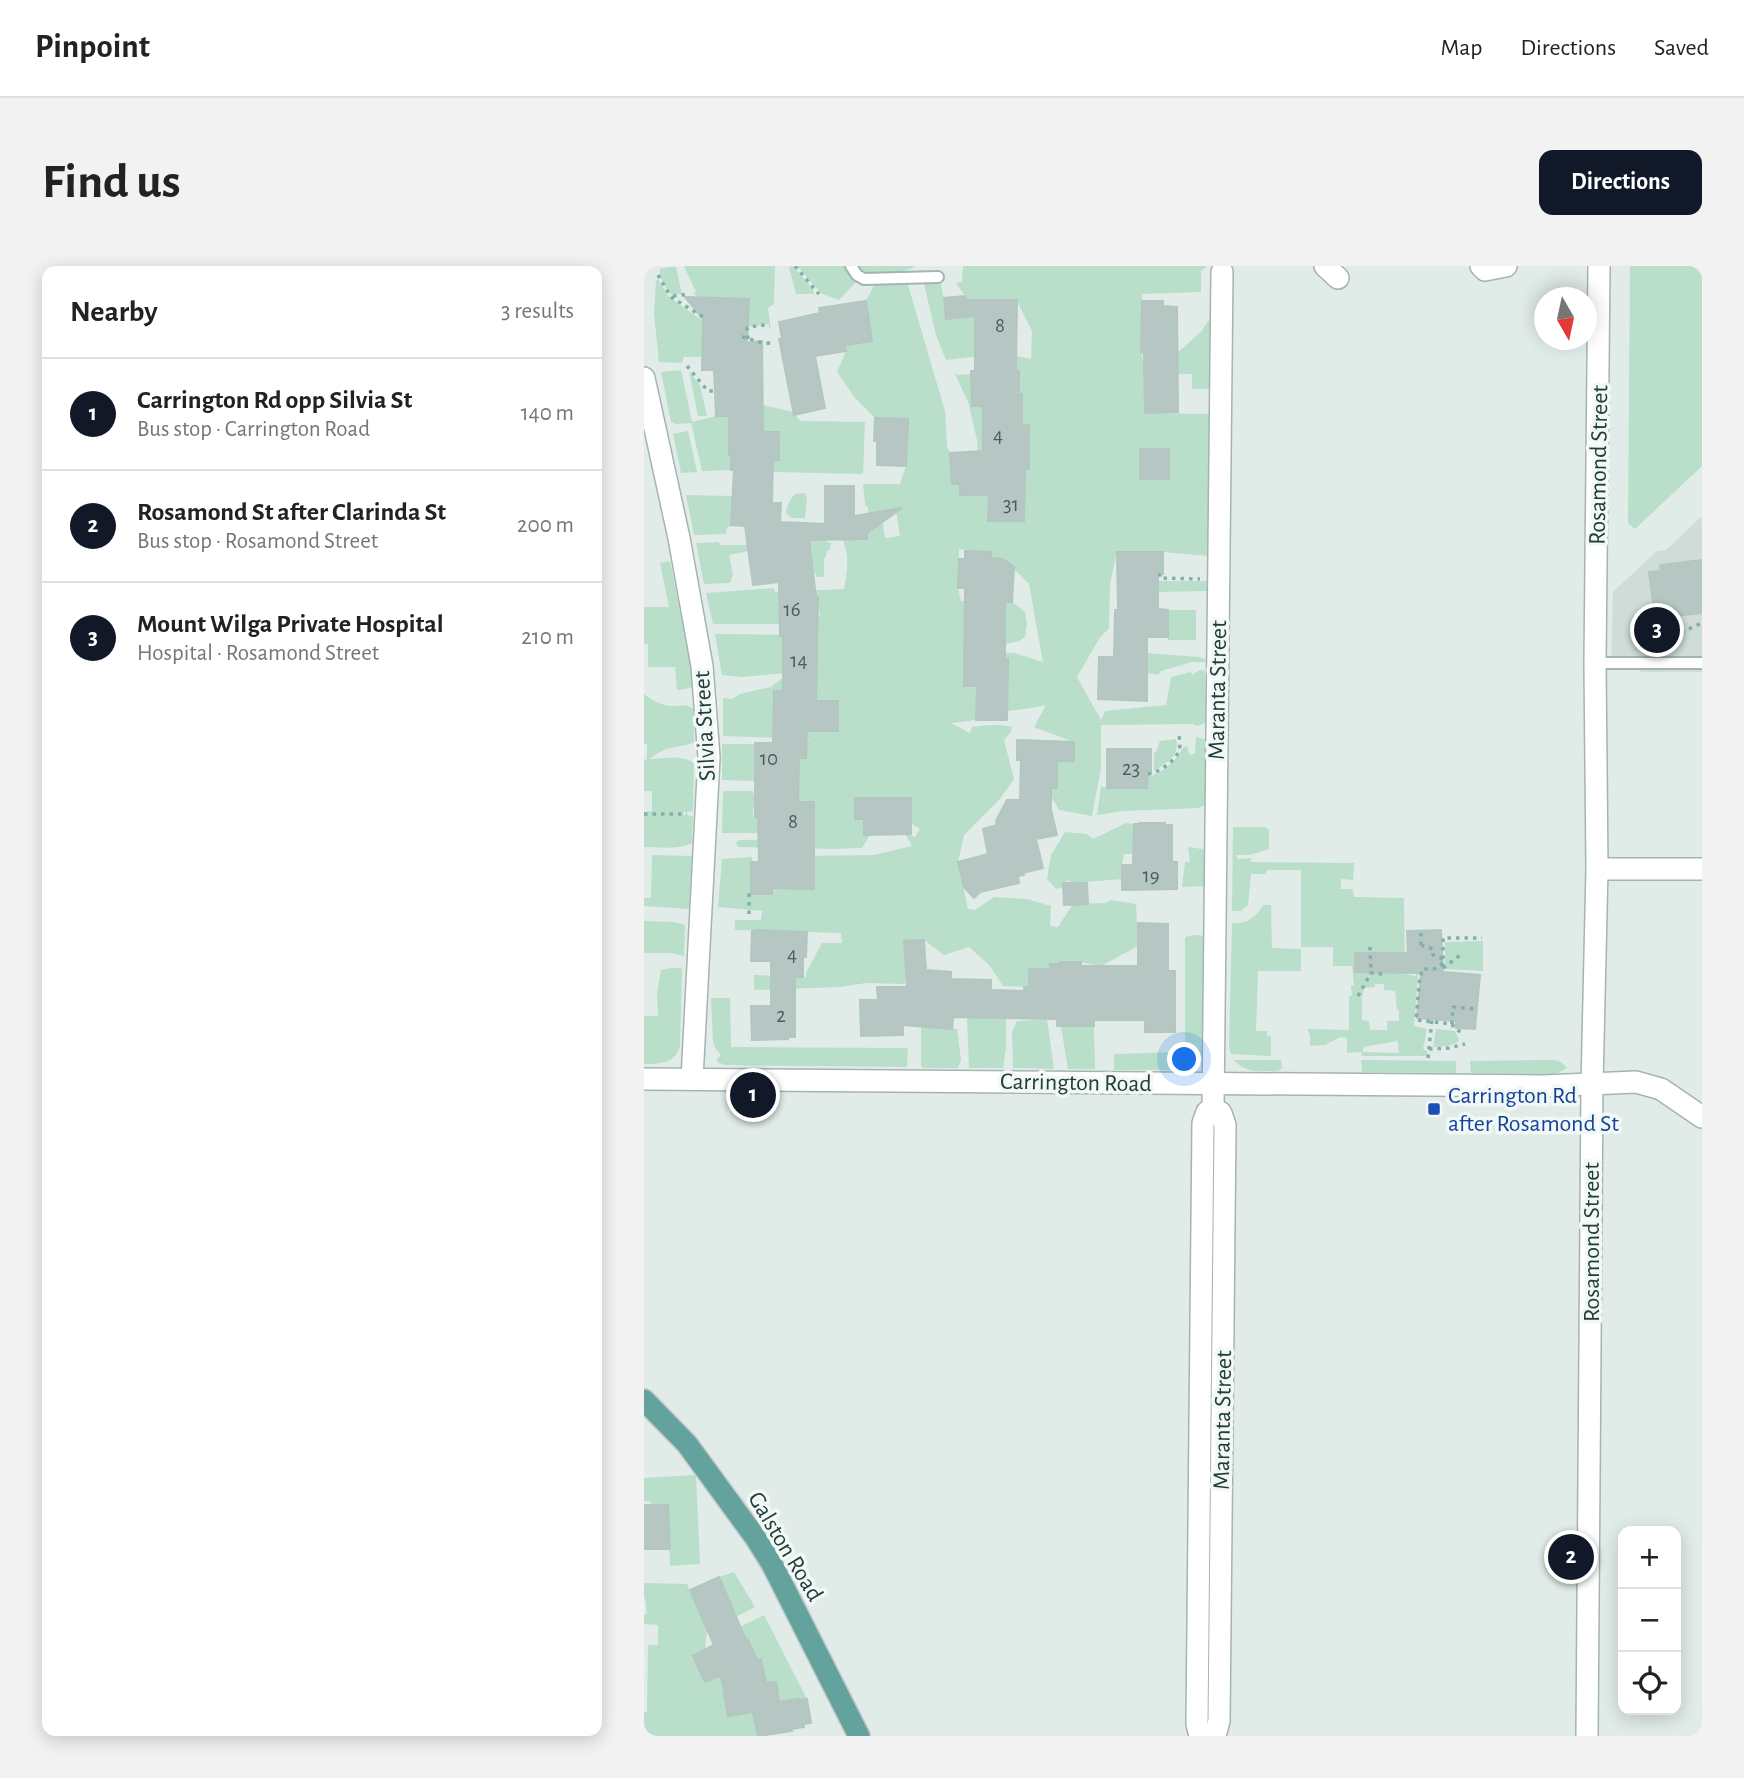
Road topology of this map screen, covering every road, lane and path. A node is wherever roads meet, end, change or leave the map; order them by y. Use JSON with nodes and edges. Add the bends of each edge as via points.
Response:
{"nodes":[{"id":1,"x":795,"y":266,"type":"edge"},
{"id":2,"x":851,"y":266,"type":"edge"},
{"id":3,"x":1481,"y":266,"type":"edge"},
{"id":4,"x":1506,"y":266,"type":"edge"},
{"id":5,"x":1599,"y":266,"type":"edge"},
{"id":6,"x":1222,"y":272,"type":"dead end"},
{"id":7,"x":658,"y":275,"type":"dead end"},
{"id":8,"x":938,"y":277,"type":"dead end"},
{"id":9,"x":689,"y":294,"type":"dead end"},
{"id":10,"x":819,"y":294,"type":"dead end"},
{"id":11,"x":671,"y":296,"type":"junction"},
{"id":12,"x":703,"y":317,"type":"dead end"},
{"id":13,"x":771,"y":326,"type":"dead end"},
{"id":14,"x":742,"y":337,"type":"dead end"},
{"id":15,"x":748,"y":338,"type":"junction"},
{"id":16,"x":771,"y":343,"type":"dead end"},
{"id":17,"x":687,"y":366,"type":"dead end"},
{"id":18,"x":644,"y":378,"type":"edge"},
{"id":19,"x":714,"y":391,"type":"dead end"},
{"id":20,"x":1158,"y":575,"type":"dead end"},
{"id":21,"x":1201,"y":579,"type":"dead end"},
{"id":22,"x":1702,"y":623,"type":"edge"},
{"id":23,"x":1643,"y":646,"type":"dead end"},
{"id":24,"x":1595,"y":663,"type":"junction"},
{"id":25,"x":1702,"y":663,"type":"edge"},
{"id":26,"x":1179,"y":733,"type":"dead end"},
{"id":27,"x":1148,"y":774,"type":"dead end"},
{"id":28,"x":644,"y":814,"type":"edge"},
{"id":29,"x":683,"y":814,"type":"dead end"},
{"id":30,"x":1597,"y":869,"type":"junction"},
{"id":31,"x":1702,"y":869,"type":"edge"},
{"id":32,"x":751,"y":891,"type":"dead end"},
{"id":33,"x":749,"y":914,"type":"dead end"},
{"id":34,"x":1421,"y":931,"type":"dead end"},
{"id":35,"x":1482,"y":938,"type":"dead end"},
{"id":36,"x":1370,"y":947,"type":"dead end"},
{"id":37,"x":1463,"y":953,"type":"dead end"},
{"id":38,"x":1443,"y":965,"type":"junction"},
{"id":39,"x":1382,"y":972,"type":"dead end"},
{"id":40,"x":1371,"y":973,"type":"junction"},
{"id":41,"x":1358,"y":996,"type":"dead end"},
{"id":42,"x":1477,"y":1009,"type":"dead end"},
{"id":43,"x":1432,"y":1021,"type":"junction"},
{"id":44,"x":1452,"y":1024,"type":"junction"},
{"id":45,"x":1465,"y":1034,"type":"dead end"},
{"id":46,"x":1465,"y":1044,"type":"dead end"},
{"id":47,"x":1429,"y":1049,"type":"junction"},
{"id":48,"x":1429,"y":1058,"type":"dead end"},
{"id":49,"x":644,"y":1079,"type":"edge"},
{"id":50,"x":692,"y":1079,"type":"junction"},
{"id":51,"x":1213,"y":1083,"type":"junction"},
{"id":52,"x":1592,"y":1085,"type":"junction"},
{"id":53,"x":1213,"y":1108,"type":"junction"},
{"id":54,"x":1702,"y":1117,"type":"edge"},
{"id":55,"x":644,"y":1400,"type":"edge"},
{"id":56,"x":859,"y":1736,"type":"edge"},
{"id":57,"x":1200,"y":1736,"type":"edge"},
{"id":58,"x":1214,"y":1736,"type":"edge"},
{"id":59,"x":1587,"y":1736,"type":"edge"}],
"edges":[{"from":1,"to":10,"type":"path"},
{"from":2,"to":8,"type":"lane","via":[[864,279]]},
{"from":3,"to":4,"type":"street","via":[[1485,270]]},
{"from":5,"to":24,"type":"street","name":"Rosamond Street"},
{"from":6,"to":51,"type":"street","name":"Maranta Street"},
{"from":7,"to":11,"type":"path"},
{"from":9,"to":11,"type":"path"},
{"from":11,"to":12,"type":"path"},
{"from":13,"to":15,"type":"path","via":[[747,328]]},
{"from":14,"to":15,"type":"path"},
{"from":15,"to":16,"type":"path"},
{"from":17,"to":19,"type":"path","via":[[708,391]]},
{"from":18,"to":50,"type":"street","name":"Silvia Street","via":[[702,666],[709,757]]},
{"from":20,"to":21,"type":"path"},
{"from":22,"to":23,"type":"path"},
{"from":24,"to":25,"type":"lane"},
{"from":24,"to":30,"type":"street","name":"Rosamond Street"},
{"from":26,"to":27,"type":"path","via":[[1177,754]]},
{"from":28,"to":29,"type":"path"},
{"from":30,"to":31,"type":"street"},
{"from":30,"to":52,"type":"street","name":"Rosamond Street"},
{"from":32,"to":33,"type":"path"},
{"from":34,"to":38,"type":"path","via":[[1421,945],[1433,949]]},
{"from":35,"to":38,"type":"path","via":[[1443,938]]},
{"from":36,"to":40,"type":"path"},
{"from":37,"to":38,"type":"path"},
{"from":38,"to":43,"type":"path","via":[[1422,969],[1420,976],[1416,1020]]},
{"from":39,"to":40,"type":"path"},
{"from":40,"to":41,"type":"path"},
{"from":42,"to":44,"type":"path","via":[[1453,1007]]},
{"from":43,"to":44,"type":"path"},
{"from":43,"to":47,"type":"path"},
{"from":44,"to":45,"type":"path"},
{"from":46,"to":47,"type":"path"},
{"from":47,"to":48,"type":"path"},
{"from":49,"to":50,"type":"street","name":"Carrington Road"},
{"from":50,"to":51,"type":"street","name":"Carrington Road"},
{"from":51,"to":52,"type":"street","name":"Carrington Road"},
{"from":51,"to":53,"type":"street","name":"Maranta Street"},
{"from":52,"to":54,"type":"street","name":"Carrington Road","via":[[1636,1083],[1661,1088]]},
{"from":52,"to":59,"type":"street","name":"Rosamond Street"},
{"from":53,"to":57,"type":"street","name":"Maranta Street","via":[[1203,1123]]},
{"from":53,"to":58,"type":"street","name":"Maranta Street","via":[[1225,1125],[1219,1721]]},
{"from":55,"to":56,"type":"main road","name":"Galston Road","via":[[687,1444],[755,1537]]}]}
